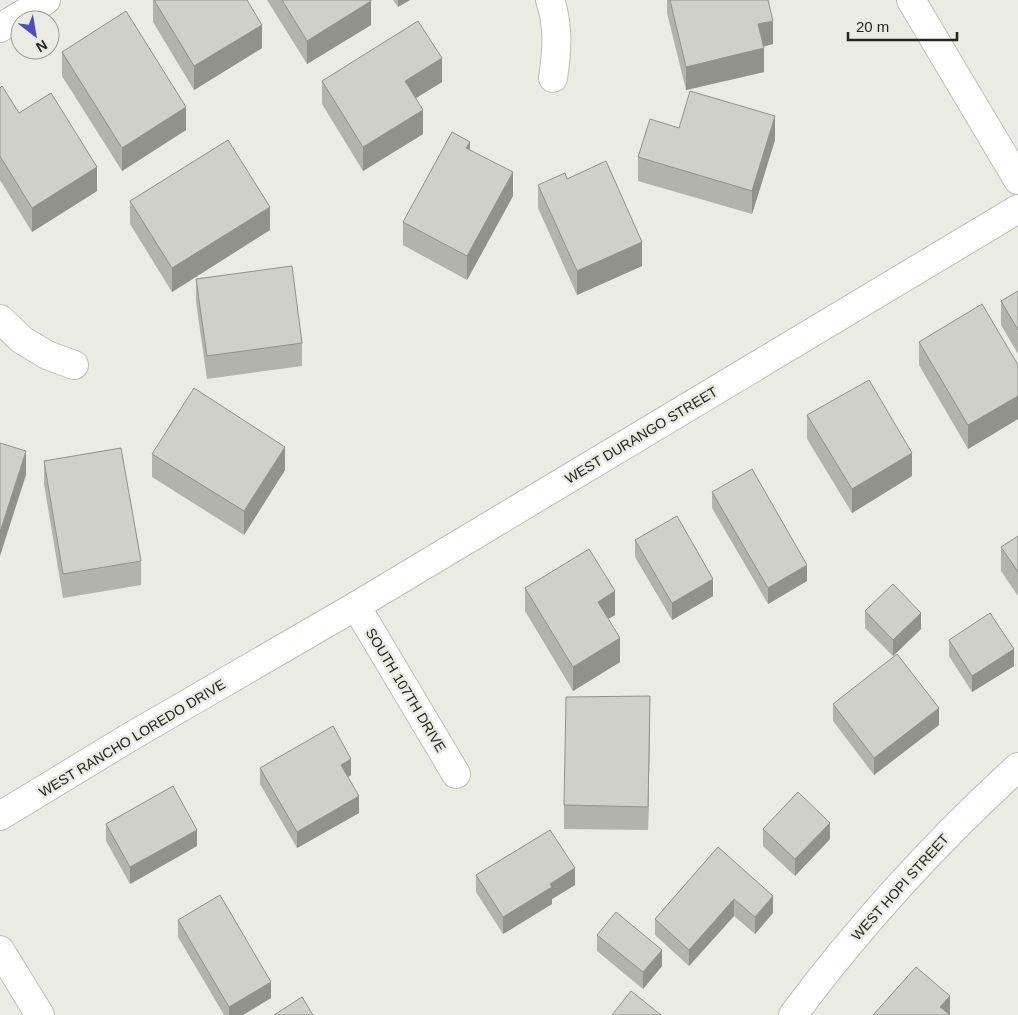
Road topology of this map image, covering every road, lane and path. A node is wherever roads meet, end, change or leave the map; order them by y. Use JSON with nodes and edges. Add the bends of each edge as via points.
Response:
{"nodes":[{"id":1,"x":46,"y":0,"type":"edge"},
{"id":2,"x":550,"y":0,"type":"edge"},
{"id":3,"x":911,"y":0,"type":"edge"},
{"id":4,"x":0,"y":28,"type":"edge"},
{"id":5,"x":553,"y":78,"type":"dead end"},
{"id":6,"x":1018,"y":180,"type":"edge"},
{"id":7,"x":1018,"y":209,"type":"edge"},
{"id":8,"x":0,"y":319,"type":"edge"},
{"id":9,"x":74,"y":365,"type":"dead end"},
{"id":10,"x":356,"y":606,"type":"junction"},
{"id":11,"x":264,"y":660,"type":"joint"},
{"id":12,"x":1018,"y":768,"type":"edge"},
{"id":13,"x":456,"y":774,"type":"dead end"},
{"id":14,"x":0,"y":816,"type":"edge"},
{"id":15,"x":0,"y":950,"type":"edge"},
{"id":16,"x":40,"y":1015,"type":"edge"},
{"id":17,"x":793,"y":1015,"type":"edge"}],
"edges":[{"from":1,"to":4,"type":"street"},
{"from":2,"to":5,"type":"street","via":[[557,54]]},
{"from":3,"to":6,"type":"street"},
{"from":7,"to":10,"type":"street","name":"WEST DURANGO STREET"},
{"from":8,"to":9,"type":"street","via":[[22,340],[47,356]]},
{"from":10,"to":11,"type":"street","name":"WEST DURANGO STREET"},
{"from":10,"to":13,"type":"street","name":"SOUTH 107TH DRIVE"},
{"from":11,"to":14,"type":"street","name":"WEST RANCHO LOREDO DRIVE"},
{"from":12,"to":17,"type":"street","name":"WEST HOPI STREET","via":[[979,803],[895,890]]},
{"from":15,"to":16,"type":"street"}]}
